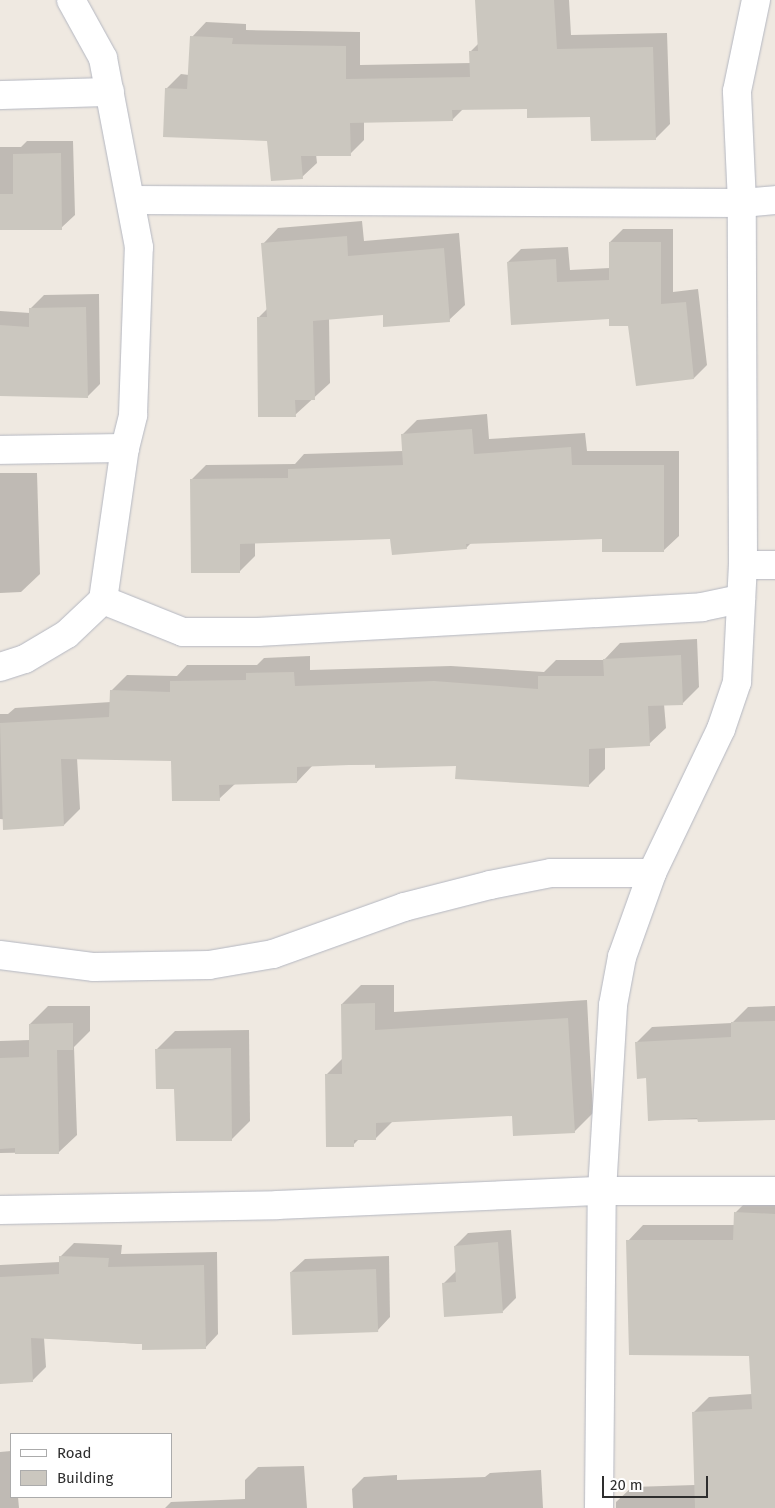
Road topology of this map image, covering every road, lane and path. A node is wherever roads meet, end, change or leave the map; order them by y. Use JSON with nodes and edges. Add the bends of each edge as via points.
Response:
{"nodes":[{"id":1,"x":71,"y":0,"type":"edge"},
{"id":2,"x":756,"y":0,"type":"edge"},
{"id":3,"x":110,"y":92,"type":"junction"},
{"id":4,"x":0,"y":95,"type":"edge"},
{"id":5,"x":132,"y":200,"type":"junction"},
{"id":6,"x":775,"y":200,"type":"edge"},
{"id":7,"x":742,"y":202,"type":"junction"},
{"id":8,"x":125,"y":448,"type":"junction"},
{"id":9,"x":0,"y":450,"type":"edge"},
{"id":10,"x":743,"y":565,"type":"junction"},
{"id":11,"x":775,"y":565,"type":"edge"},
{"id":12,"x":741,"y":599,"type":"junction"},
{"id":13,"x":103,"y":600,"type":"junction"},
{"id":14,"x":0,"y":667,"type":"edge"},
{"id":15,"x":652,"y":873,"type":"junction"},
{"id":16,"x":0,"y":955,"type":"edge"},
{"id":17,"x":602,"y":1191,"type":"junction"},
{"id":18,"x":775,"y":1191,"type":"edge"},
{"id":19,"x":0,"y":1210,"type":"edge"},
{"id":20,"x":599,"y":1508,"type":"edge"}],
"edges":[{"from":1,"to":3,"type":"street","via":[[104,58]]},
{"from":2,"to":7,"type":"street","via":[[737,91]]},
{"from":3,"to":4,"type":"street"},
{"from":3,"to":5,"type":"street"},
{"from":5,"to":7,"type":"street"},
{"from":5,"to":8,"type":"street","via":[[139,246],[133,415]]},
{"from":6,"to":7,"type":"street"},
{"from":7,"to":10,"type":"street"},
{"from":8,"to":9,"type":"street"},
{"from":8,"to":13,"type":"street"},
{"from":10,"to":11,"type":"street"},
{"from":10,"to":12,"type":"street"},
{"from":12,"to":13,"type":"street","via":[[702,607],[258,632],[183,632]]},
{"from":12,"to":15,"type":"street","via":[[737,682],[721,729]]},
{"from":13,"to":14,"type":"street","via":[[67,634],[25,659]]},
{"from":15,"to":16,"type":"street","via":[[551,873],[490,884],[404,907],[273,954],[208,965],[94,967]]},
{"from":15,"to":17,"type":"street","via":[[622,957],[614,1005]]},
{"from":17,"to":18,"type":"street"},
{"from":17,"to":19,"type":"street","via":[[277,1205]]},
{"from":17,"to":20,"type":"street"}]}
